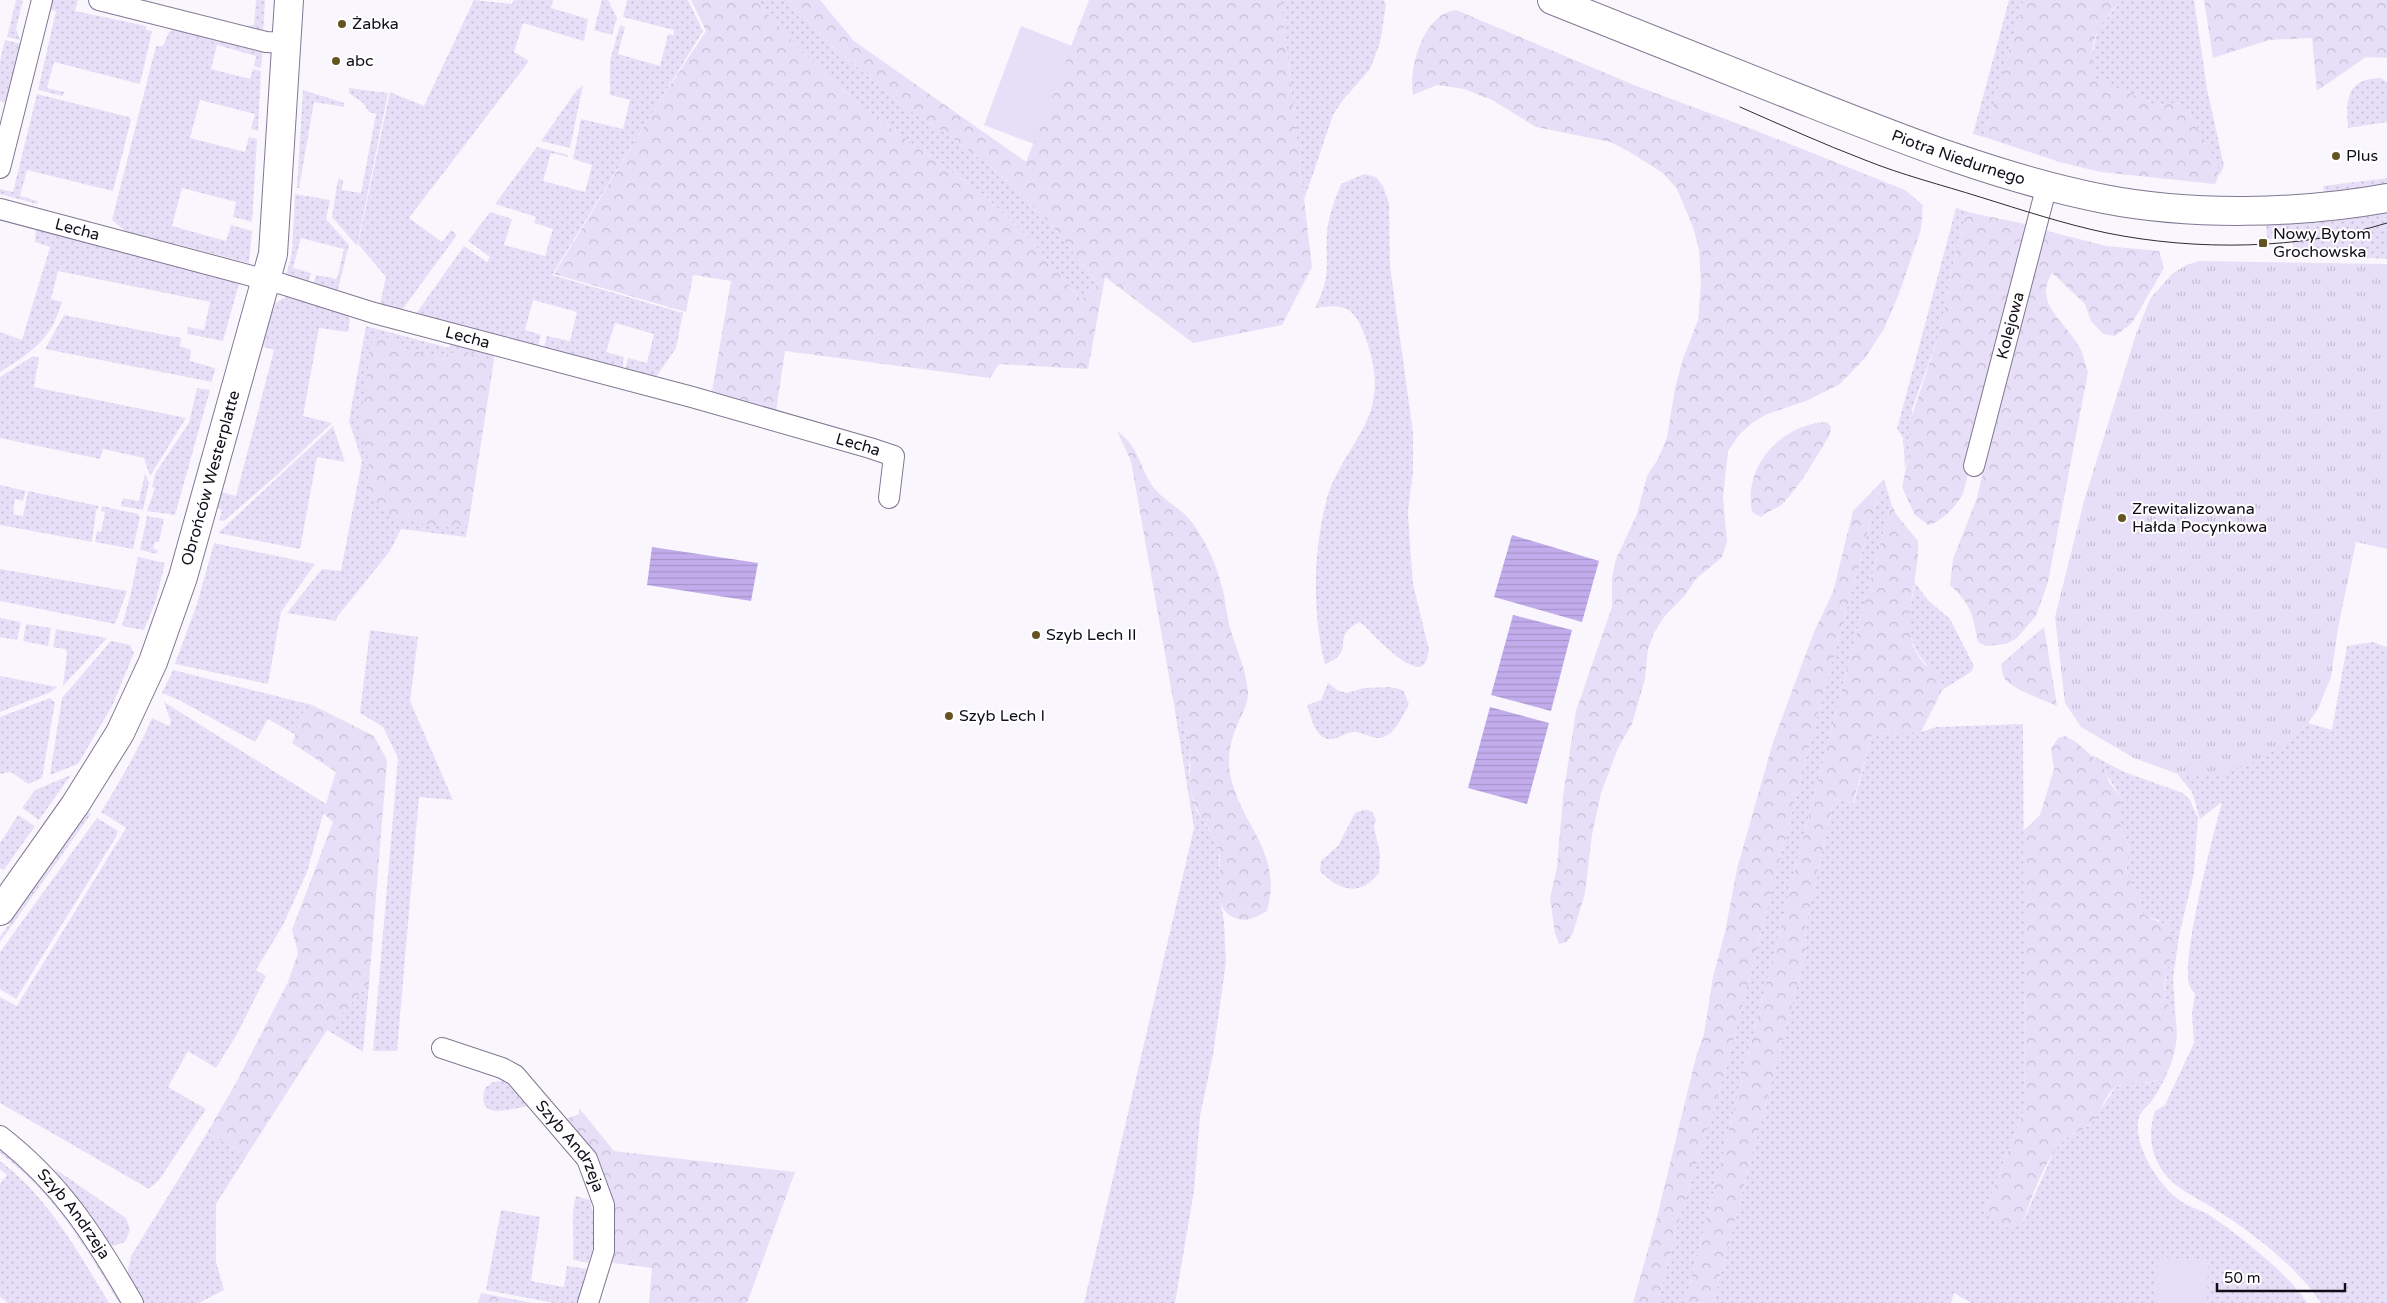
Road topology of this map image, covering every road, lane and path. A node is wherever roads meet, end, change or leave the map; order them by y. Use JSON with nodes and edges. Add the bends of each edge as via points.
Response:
{"nodes":[{"id":1,"x":42,"y":0,"type":"edge"},
{"id":2,"x":99,"y":0,"type":"edge"},
{"id":3,"x":289,"y":0,"type":"edge"},
{"id":4,"x":1552,"y":0,"type":"edge"},
{"id":5,"x":287,"y":43,"type":"junction"},
{"id":6,"x":0,"y":168,"type":"edge"},
{"id":7,"x":2047,"y":186,"type":"junction"},
{"id":8,"x":2387,"y":198,"type":"edge"},
{"id":9,"x":0,"y":208,"type":"edge"},
{"id":10,"x":268,"y":280,"type":"junction"},
{"id":11,"x":1974,"y":466,"type":"dead end"},
{"id":12,"x":889,"y":498,"type":"dead end"},
{"id":13,"x":0,"y":911,"type":"edge"},
{"id":14,"x":442,"y":1048,"type":"dead end"},
{"id":15,"x":0,"y":1136,"type":"edge"},
{"id":16,"x":133,"y":1303,"type":"edge"},
{"id":17,"x":588,"y":1303,"type":"edge"}],
"edges":[{"from":1,"to":6,"type":"street"},
{"from":2,"to":5,"type":"street","via":[[266,42]]},
{"from":3,"to":5,"type":"street","name":"Obrońców Westerplatte"},
{"from":4,"to":7,"type":"street","name":"Piotra Niedurnego","via":[[1913,144]]},
{"from":5,"to":10,"type":"street","name":"Obrońców Westerplatte","via":[[273,254]]},
{"from":7,"to":8,"type":"street","name":"Piotra Niedurnego","via":[[2105,199],[2192,209],[2318,208]]},
{"from":7,"to":11,"type":"street","name":"Kolejowa"},
{"from":9,"to":10,"type":"street","name":"Lecha"},
{"from":10,"to":12,"type":"street","name":"Lecha","via":[[374,313],[894,456]]},
{"from":10,"to":13,"type":"street","name":"Obrońców Westerplatte","via":[[183,577],[143,688],[91,781]]},
{"from":14,"to":17,"type":"street","name":"Szyb Andrzeja","via":[[514,1075],[587,1159],[604,1205],[604,1251]]},
{"from":15,"to":16,"type":"street","name":"Szyb Andrzeja","via":[[63,1194]]}]}
